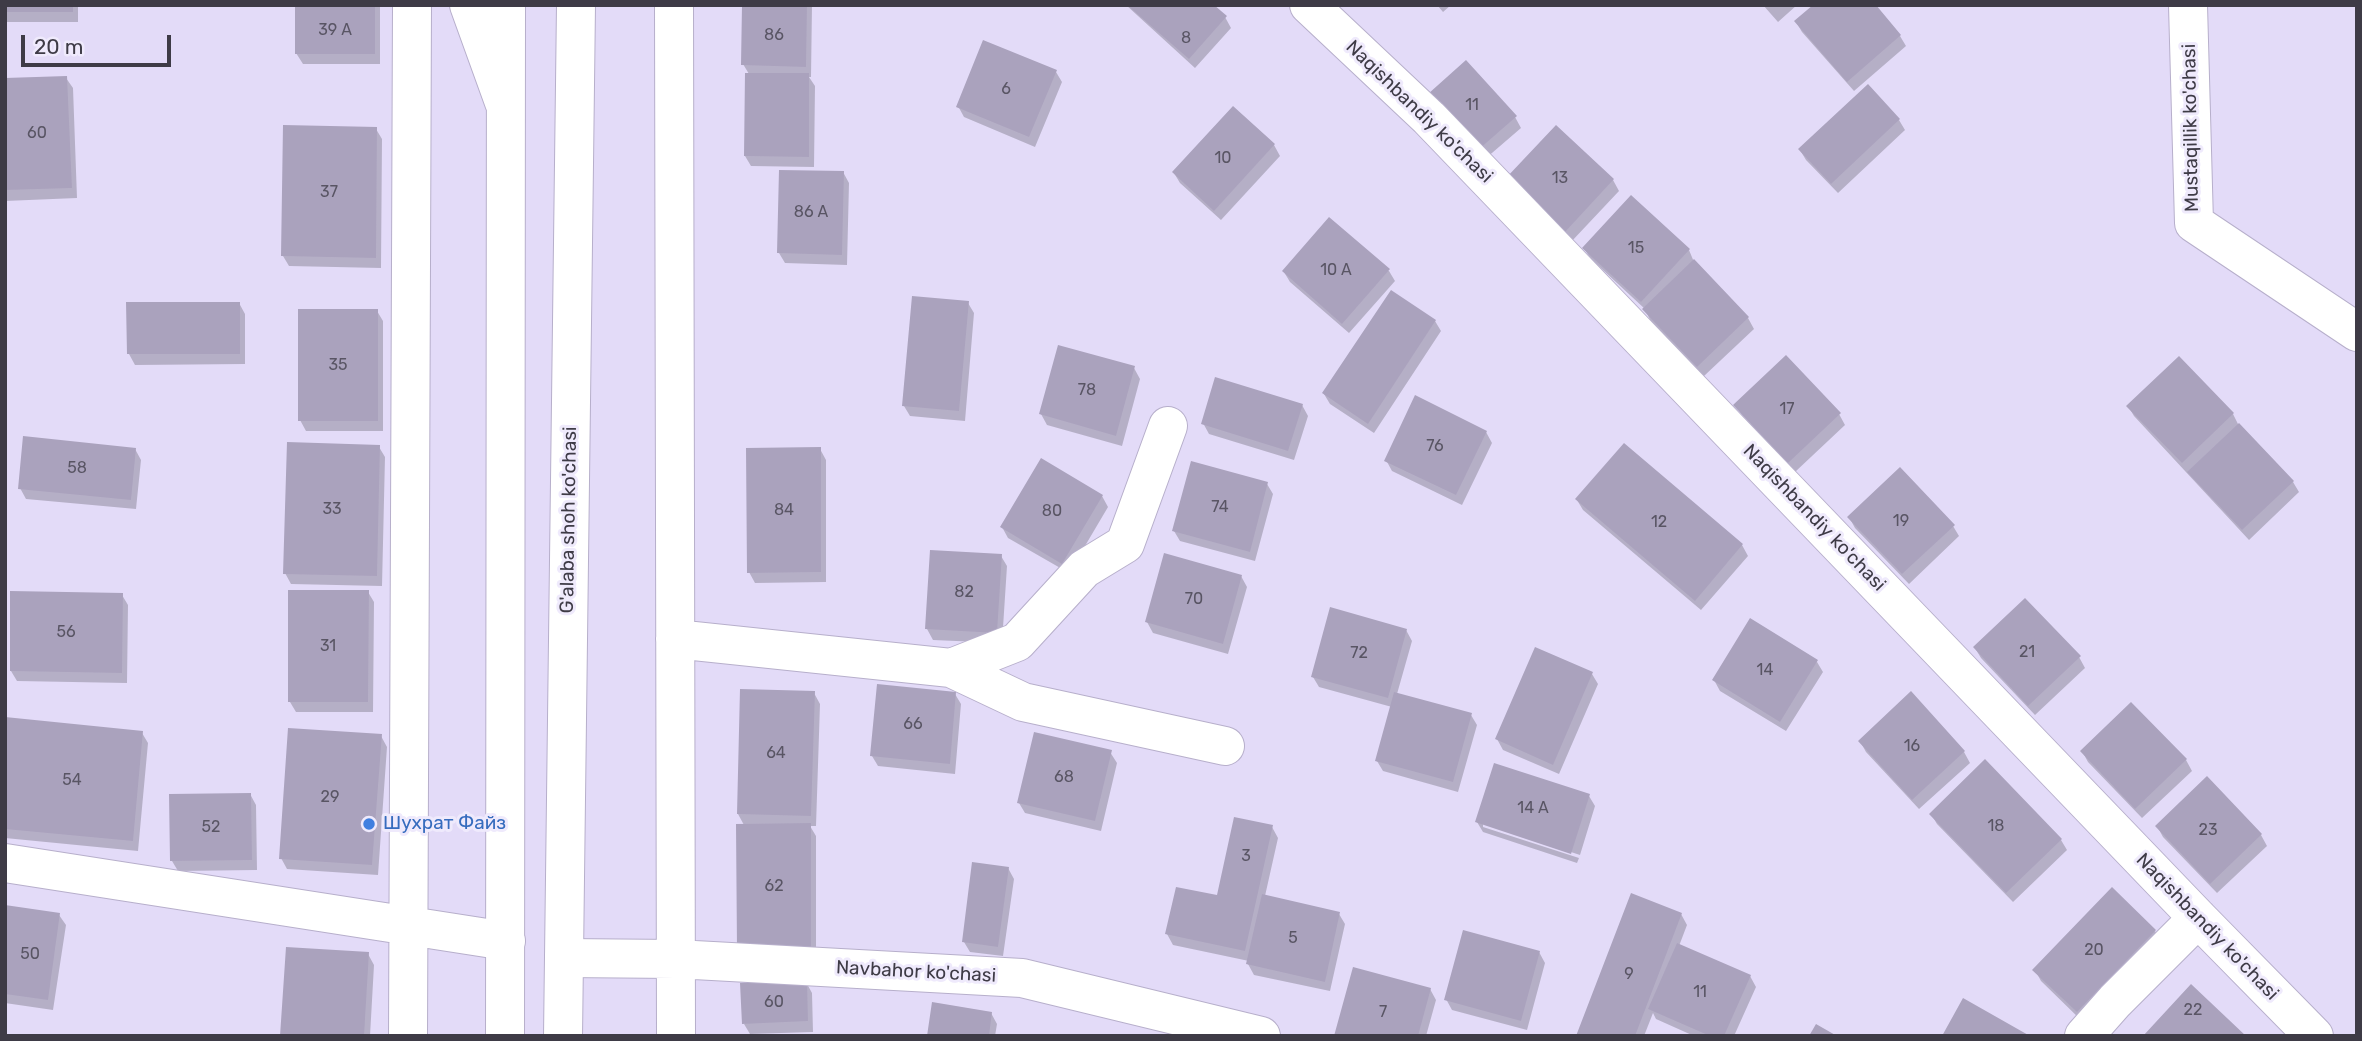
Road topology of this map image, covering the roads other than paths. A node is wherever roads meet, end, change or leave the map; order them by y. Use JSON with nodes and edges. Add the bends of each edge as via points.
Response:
{"nodes":[{"id":1,"x":412,"y":5,"type":"edge"},
{"id":2,"x":469,"y":5,"type":"edge"},
{"id":3,"x":506,"y":5,"type":"edge"},
{"id":4,"x":576,"y":5,"type":"edge"},
{"id":5,"x":674,"y":5,"type":"edge"},
{"id":6,"x":1309,"y":5,"type":"edge"},
{"id":7,"x":2188,"y":5,"type":"edge"},
{"id":8,"x":506,"y":108,"type":"junction"},
{"id":9,"x":2357,"y":332,"type":"edge"},
{"id":10,"x":1168,"y":426,"type":"dead end"},
{"id":11,"x":675,"y":639,"type":"junction"},
{"id":12,"x":951,"y":668,"type":"junction"},
{"id":13,"x":1225,"y":746,"type":"dead end"},
{"id":14,"x":5,"y":863,"type":"edge"},
{"id":15,"x":2197,"y":918,"type":"junction"},
{"id":16,"x":408,"y":926,"type":"junction"},
{"id":17,"x":506,"y":941,"type":"junction"},
{"id":18,"x":564,"y":958,"type":"junction"},
{"id":19,"x":676,"y":959,"type":"junction"},
{"id":20,"x":408,"y":1036,"type":"edge"},
{"id":21,"x":505,"y":1036,"type":"edge"},
{"id":22,"x":564,"y":1036,"type":"edge"},
{"id":23,"x":676,"y":1036,"type":"edge"},
{"id":24,"x":1261,"y":1036,"type":"edge"},
{"id":25,"x":2084,"y":1036,"type":"edge"},
{"id":26,"x":2315,"y":1036,"type":"edge"}],
"edges":[{"from":1,"to":16,"type":"street"},
{"from":2,"to":8,"type":"street"},
{"from":3,"to":8,"type":"street"},
{"from":4,"to":18,"type":"street","name":"G'alaba shoh ko'chasi"},
{"from":5,"to":11,"type":"street"},
{"from":6,"to":15,"type":"street","name":"Naqishbandiy ko'chasi","via":[[1429,118]]},
{"from":7,"to":9,"type":"street","name":"Mustaqillik ko'chasi","via":[[2194,223]]},
{"from":8,"to":17,"type":"street"},
{"from":10,"to":12,"type":"street","via":[[1125,544],[1084,569],[1017,642]]},
{"from":11,"to":12,"type":"street"},
{"from":11,"to":19,"type":"street"},
{"from":12,"to":13,"type":"street","via":[[1023,702]]},
{"from":14,"to":16,"type":"street"},
{"from":15,"to":25,"type":"street"},
{"from":15,"to":26,"type":"street","name":"Naqishbandiy ko'chasi"},
{"from":16,"to":17,"type":"street"},
{"from":16,"to":20,"type":"street"},
{"from":17,"to":21,"type":"street"},
{"from":18,"to":19,"type":"street","name":"Navbahor ko'chasi"},
{"from":18,"to":22,"type":"street","name":"G'alaba shoh ko'chasi"},
{"from":19,"to":23,"type":"street"},
{"from":19,"to":24,"type":"street","name":"Navbahor ko'chasi","via":[[1022,978]]}]}
